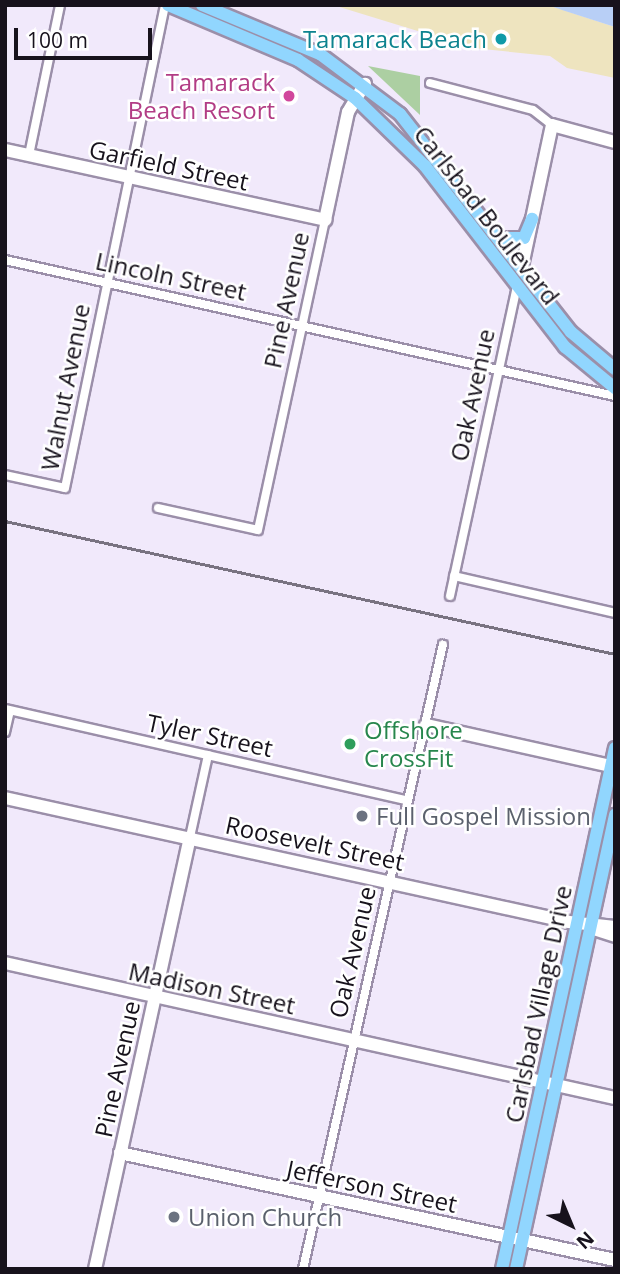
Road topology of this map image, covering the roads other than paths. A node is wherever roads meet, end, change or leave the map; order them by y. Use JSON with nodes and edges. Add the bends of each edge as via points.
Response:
{"nodes":[{"id":1,"x":61,"y":5,"type":"edge"},
{"id":2,"x":166,"y":5,"type":"edge"},
{"id":3,"x":202,"y":5,"type":"edge"},
{"id":4,"x":430,"y":83,"type":"dead end"},
{"id":5,"x":365,"y":84,"type":"junction"},
{"id":6,"x":355,"y":98,"type":"junction"},
{"id":7,"x":552,"y":125,"type":"junction"},
{"id":8,"x":615,"y":142,"type":"edge"},
{"id":9,"x":5,"y":150,"type":"edge"},
{"id":10,"x":29,"y":156,"type":"junction"},
{"id":11,"x":128,"y":177,"type":"junction"},
{"id":12,"x":532,"y":219,"type":"junction"},
{"id":13,"x":325,"y":220,"type":"junction"},
{"id":14,"x":501,"y":238,"type":"junction"},
{"id":15,"x":482,"y":240,"type":"junction"},
{"id":16,"x":5,"y":260,"type":"edge"},
{"id":17,"x":522,"y":265,"type":"junction"},
{"id":18,"x":106,"y":282,"type":"junction"},
{"id":19,"x":517,"y":286,"type":"junction"},
{"id":20,"x":558,"y":317,"type":"junction"},
{"id":21,"x":302,"y":324,"type":"junction"},
{"id":22,"x":500,"y":367,"type":"junction"},
{"id":23,"x":615,"y":369,"type":"edge"},
{"id":24,"x":615,"y":388,"type":"edge"},
{"id":25,"x":615,"y":396,"type":"edge"},
{"id":26,"x":5,"y":475,"type":"edge"},
{"id":27,"x":158,"y":508,"type":"dead end"},
{"id":28,"x":454,"y":576,"type":"junction"},
{"id":29,"x":450,"y":596,"type":"dead end"},
{"id":30,"x":615,"y":613,"type":"edge"},
{"id":31,"x":443,"y":645,"type":"dead end"},
{"id":32,"x":7,"y":710,"type":"edge"},
{"id":33,"x":426,"y":724,"type":"junction"},
{"id":34,"x":5,"y":732,"type":"edge"},
{"id":35,"x":615,"y":748,"type":"edge"},
{"id":36,"x":208,"y":755,"type":"junction"},
{"id":37,"x":613,"y":766,"type":"edge"},
{"id":38,"x":5,"y":798,"type":"edge"},
{"id":39,"x":406,"y":800,"type":"junction"},
{"id":40,"x":615,"y":815,"type":"edge"},
{"id":41,"x":190,"y":837,"type":"junction"},
{"id":42,"x":389,"y":880,"type":"junction"},
{"id":43,"x":577,"y":924,"type":"junction"},
{"id":44,"x":591,"y":927,"type":"junction"},
{"id":45,"x":615,"y":927,"type":"edge"},
{"id":46,"x":615,"y":936,"type":"edge"},
{"id":47,"x":5,"y":963,"type":"edge"},
{"id":48,"x":154,"y":997,"type":"junction"},
{"id":49,"x":353,"y":1040,"type":"junction"},
{"id":50,"x":542,"y":1082,"type":"junction"},
{"id":51,"x":556,"y":1085,"type":"junction"},
{"id":52,"x":615,"y":1098,"type":"edge"},
{"id":53,"x":120,"y":1153,"type":"junction"},
{"id":54,"x":318,"y":1197,"type":"junction"},
{"id":55,"x":516,"y":1238,"type":"junction"},
{"id":56,"x":615,"y":1260,"type":"edge"},
{"id":57,"x":95,"y":1269,"type":"edge"},
{"id":58,"x":303,"y":1269,"type":"edge"},
{"id":59,"x":502,"y":1269,"type":"edge"},
{"id":60,"x":516,"y":1269,"type":"edge"}],
"edges":[{"from":1,"to":10,"type":"street"},
{"from":2,"to":6,"type":"main road","name":"Carlsbad Boulevard","via":[[298,60]]},
{"from":2,"to":11,"type":"street","name":"Walnut Avenue"},
{"from":3,"to":5,"type":"main road","name":"Carlsbad Boulevard","via":[[270,29]]},
{"from":4,"to":7,"type":"street","via":[[533,110]]},
{"from":5,"to":6,"type":"street","name":"Pine Avenue"},
{"from":5,"to":14,"type":"main road","name":"Carlsbad Boulevard","via":[[425,139]]},
{"from":6,"to":13,"type":"street","name":"Pine Avenue"},
{"from":6,"to":15,"type":"main road","name":"Carlsbad Boulevard","via":[[409,147]]},
{"from":7,"to":8,"type":"street"},
{"from":7,"to":12,"type":"street"},
{"from":9,"to":10,"type":"street","name":"Garfield Street"},
{"from":10,"to":11,"type":"street","name":"Garfield Street"},
{"from":11,"to":13,"type":"street","name":"Garfield Street"},
{"from":11,"to":18,"type":"street","name":"Walnut Avenue"},
{"from":12,"to":14,"type":"main road","via":[[524,238]]},
{"from":12,"to":17,"type":"street"},
{"from":13,"to":21,"type":"street","name":"Pine Avenue"},
{"from":14,"to":17,"type":"main road","name":"Carlsbad Boulevard"},
{"from":15,"to":17,"type":"main road","via":[[509,265]]},
{"from":15,"to":19,"type":"main road","name":"Carlsbad Boulevard"},
{"from":16,"to":18,"type":"street","name":"Lincoln Street"},
{"from":17,"to":20,"type":"main road","name":"Carlsbad Boulevard"},
{"from":18,"to":21,"type":"street","name":"Lincoln Street"},
{"from":18,"to":26,"type":"street","name":"Walnut Avenue","via":[[65,488]]},
{"from":19,"to":20,"type":"main road"},
{"from":19,"to":22,"type":"street","name":"Oak Avenue"},
{"from":19,"to":24,"type":"main road","name":"Carlsbad Boulevard","via":[[565,347]]},
{"from":20,"to":23,"type":"main road","name":"Carlsbad Boulevard"},
{"from":21,"to":22,"type":"street","name":"Lincoln Street"},
{"from":21,"to":27,"type":"street","name":"Pine Avenue","via":[[258,530]]},
{"from":22,"to":25,"type":"street","name":"Lincoln Street"},
{"from":22,"to":28,"type":"street","name":"Oak Avenue"},
{"from":28,"to":29,"type":"street","name":"Oak Avenue"},
{"from":28,"to":30,"type":"street"},
{"from":31,"to":33,"type":"street","name":"Oak Avenue"},
{"from":32,"to":34,"type":"street"},
{"from":32,"to":36,"type":"street","name":"Tyler Street"},
{"from":33,"to":37,"type":"street"},
{"from":33,"to":39,"type":"street","name":"Oak Avenue"},
{"from":35,"to":37,"type":"main road","name":"Carlsbad Village Drive"},
{"from":36,"to":39,"type":"street","name":"Tyler Street"},
{"from":36,"to":41,"type":"street","name":"Pine Avenue"},
{"from":37,"to":43,"type":"main road","name":"Carlsbad Village Drive"},
{"from":38,"to":41,"type":"street","name":"Roosevelt Street"},
{"from":39,"to":42,"type":"street","name":"Oak Avenue"},
{"from":40,"to":44,"type":"main road","name":"Carlsbad Village Drive"},
{"from":41,"to":42,"type":"street","name":"Roosevelt Street"},
{"from":41,"to":48,"type":"street","name":"Pine Avenue"},
{"from":42,"to":43,"type":"street","name":"Roosevelt Street"},
{"from":42,"to":49,"type":"street","name":"Oak Avenue"},
{"from":43,"to":44,"type":"street","name":"Roosevelt Street"},
{"from":43,"to":50,"type":"main road","name":"Carlsbad Village Drive"},
{"from":44,"to":45,"type":"street","name":"Roosevelt Street"},
{"from":44,"to":46,"type":"street"},
{"from":44,"to":51,"type":"main road","name":"Carlsbad Village Drive"},
{"from":47,"to":48,"type":"street","name":"Madison Street"},
{"from":48,"to":49,"type":"street","name":"Madison Street"},
{"from":48,"to":53,"type":"street","name":"Pine Avenue"},
{"from":49,"to":50,"type":"street","name":"Madison Street"},
{"from":49,"to":54,"type":"street","name":"Oak Avenue"},
{"from":50,"to":51,"type":"street","name":"Madison Street"},
{"from":50,"to":55,"type":"main road","name":"Carlsbad Village Drive"},
{"from":51,"to":52,"type":"street","name":"Madison Street"},
{"from":51,"to":55,"type":"main road","name":"Carlsbad Village Drive"},
{"from":53,"to":54,"type":"street","name":"Jefferson Street"},
{"from":53,"to":57,"type":"street","name":"Pine Avenue"},
{"from":54,"to":55,"type":"street","name":"Jefferson Street"},
{"from":54,"to":58,"type":"street","name":"Oak Avenue"},
{"from":55,"to":56,"type":"street","name":"Jefferson Street"},
{"from":55,"to":59,"type":"main road","name":"Carlsbad Village Drive"},
{"from":55,"to":60,"type":"main road","name":"Carlsbad Village Drive"}]}
